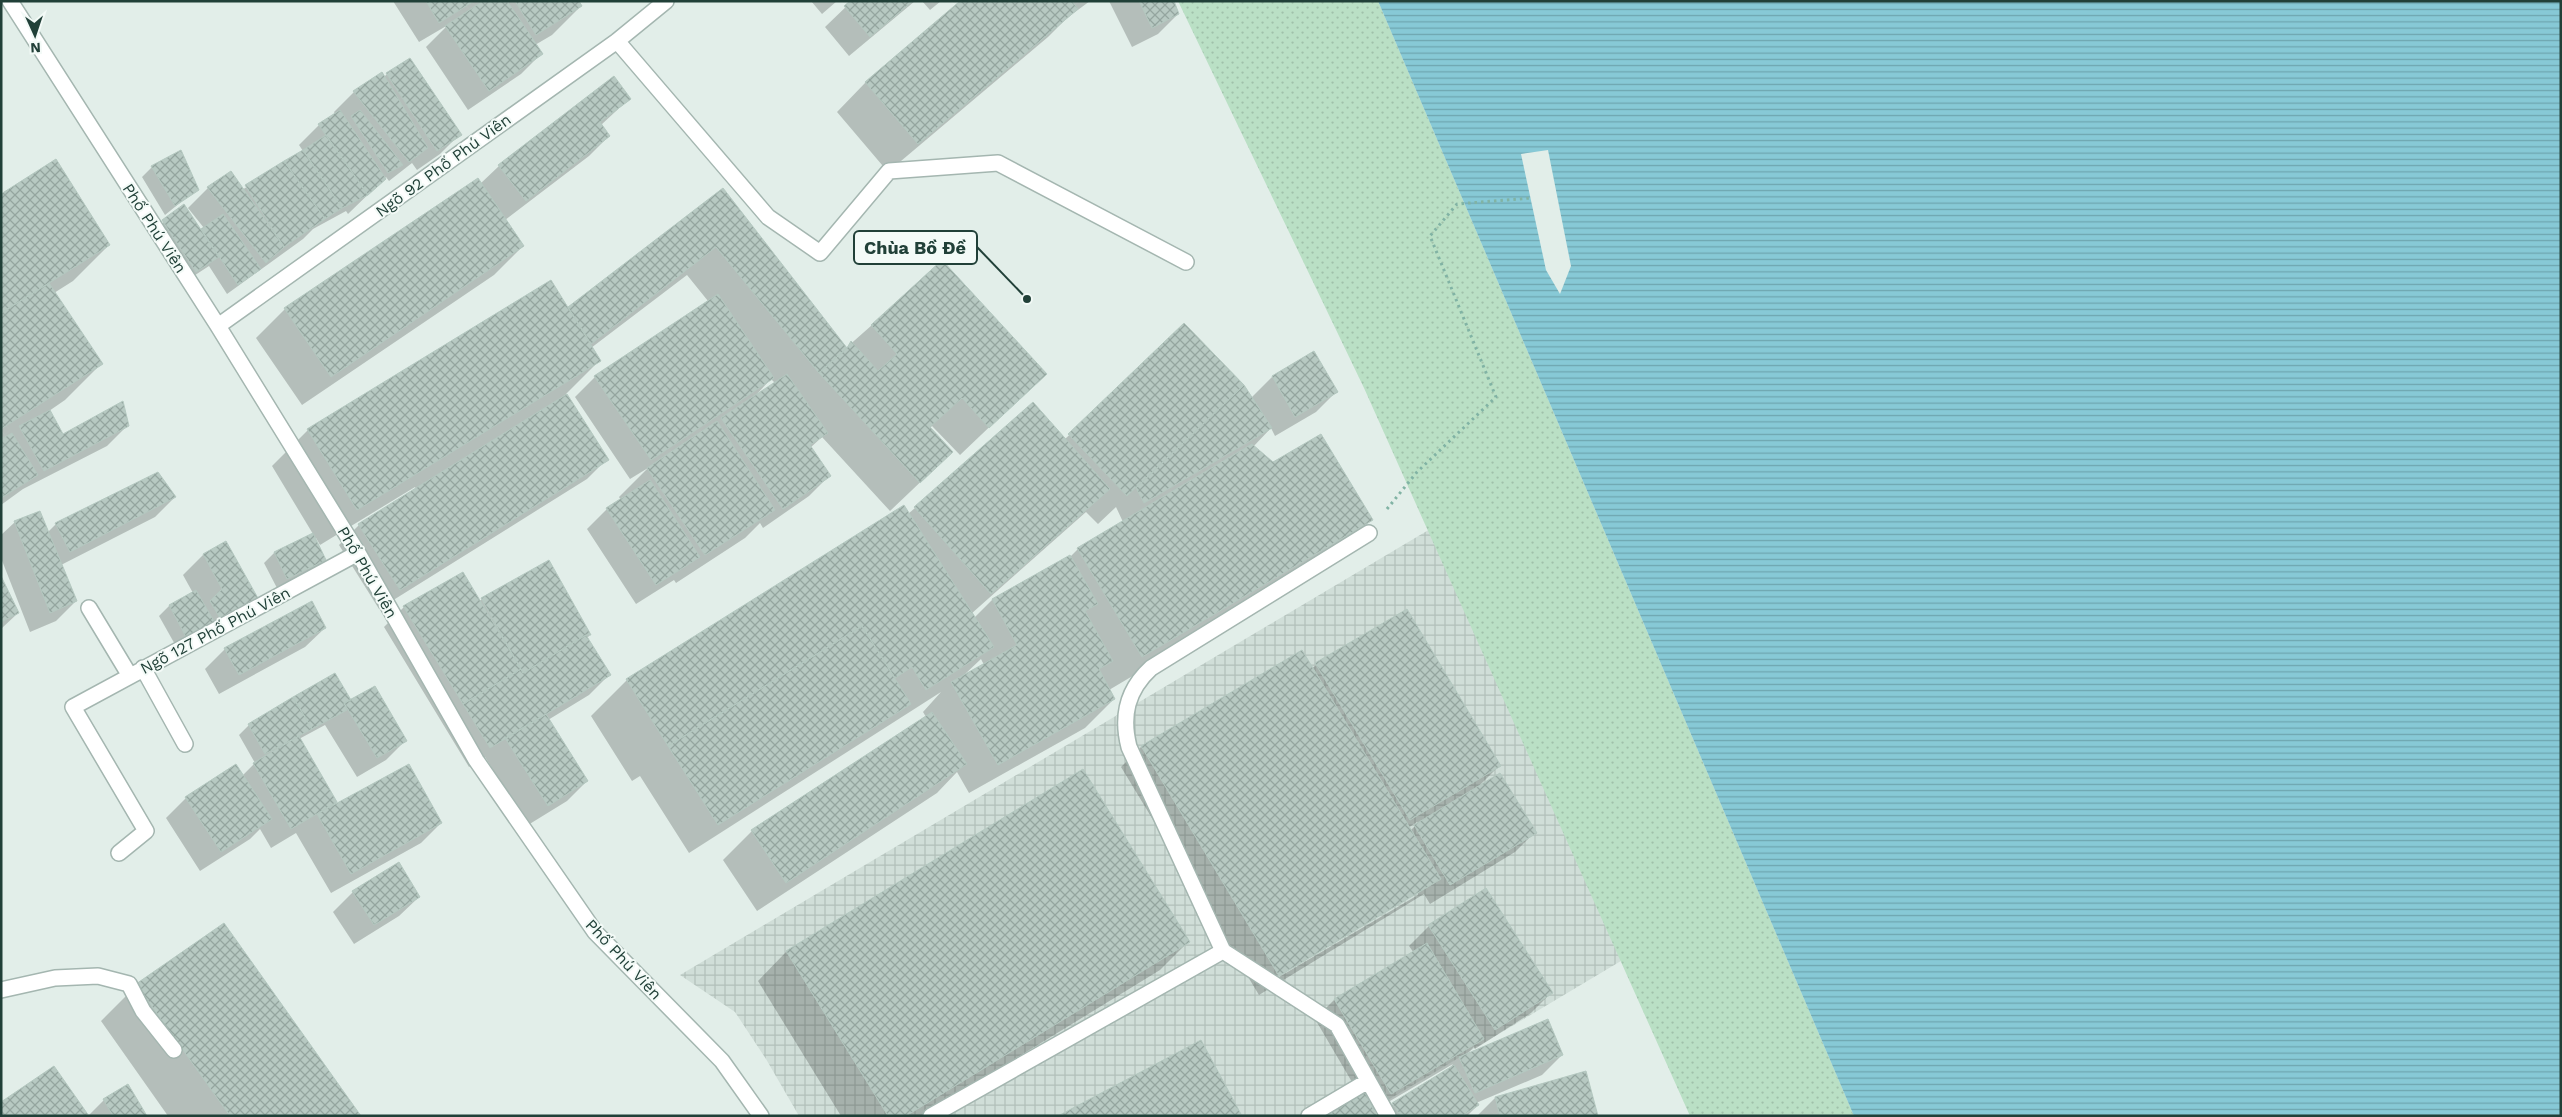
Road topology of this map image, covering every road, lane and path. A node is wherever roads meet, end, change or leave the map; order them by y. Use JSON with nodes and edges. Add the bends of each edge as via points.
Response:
{"nodes":[{"id":1,"x":10,"y":1,"type":"edge"},
{"id":2,"x":666,"y":1,"type":"edge"},
{"id":3,"x":617,"y":40,"type":"junction"},
{"id":4,"x":1531,"y":198,"type":"dead end"},
{"id":5,"x":1186,"y":262,"type":"dead end"},
{"id":6,"x":218,"y":326,"type":"junction"},
{"id":7,"x":1369,"y":533,"type":"joint"},
{"id":8,"x":358,"y":553,"type":"junction"},
{"id":9,"x":89,"y":608,"type":"dead end"},
{"id":10,"x":143,"y":668,"type":"junction"},
{"id":11,"x":130,"y":676,"type":"junction"},
{"id":12,"x":185,"y":744,"type":"dead end"},
{"id":13,"x":119,"y":853,"type":"dead end"},
{"id":14,"x":1223,"y":951,"type":"junction"},
{"id":15,"x":1,"y":990,"type":"edge"},
{"id":16,"x":174,"y":1050,"type":"dead end"},
{"id":17,"x":1368,"y":1081,"type":"junction"},
{"id":18,"x":761,"y":1116,"type":"edge"},
{"id":19,"x":931,"y":1116,"type":"edge"},
{"id":20,"x":1308,"y":1116,"type":"edge"},
{"id":21,"x":1388,"y":1116,"type":"edge"}],
"edges":[{"from":1,"to":6,"type":"street","name":"Phố Phú Viên"},
{"from":2,"to":3,"type":"street","name":"Ngõ 92 Phố Phú Viên"},
{"from":3,"to":5,"type":"street","via":[[768,217],[820,253],[889,171],[998,163]]},
{"from":3,"to":6,"type":"street","name":"Ngõ 92 Phố Phú Viên"},
{"from":4,"to":7,"type":"path","via":[[1457,204],[1430,236],[1496,397],[1417,472]]},
{"from":6,"to":8,"type":"street","name":"Phố Phú Viên"},
{"from":7,"to":14,"type":"street","via":[[1151,668],[1132,691],[1124,728],[1129,748]]},
{"from":8,"to":10,"type":"street","name":"Ngõ 127 Phố Phú Viên"},
{"from":8,"to":18,"type":"street","name":"Phố Phú Viên","via":[[476,760],[595,932],[722,1061]]},
{"from":9,"to":11,"type":"street"},
{"from":10,"to":11,"type":"street","name":"Ngõ 127 Phố Phú Viên"},
{"from":10,"to":12,"type":"street"},
{"from":11,"to":13,"type":"street","name":"Ngõ 127 Phố Phú Viên","via":[[73,707],[146,831]]},
{"from":14,"to":17,"type":"street","via":[[1337,1025]]},
{"from":14,"to":19,"type":"street"},
{"from":15,"to":16,"type":"street","via":[[56,978],[98,976],[129,984],[143,1011]]},
{"from":17,"to":20,"type":"street"},
{"from":17,"to":21,"type":"street"}]}
